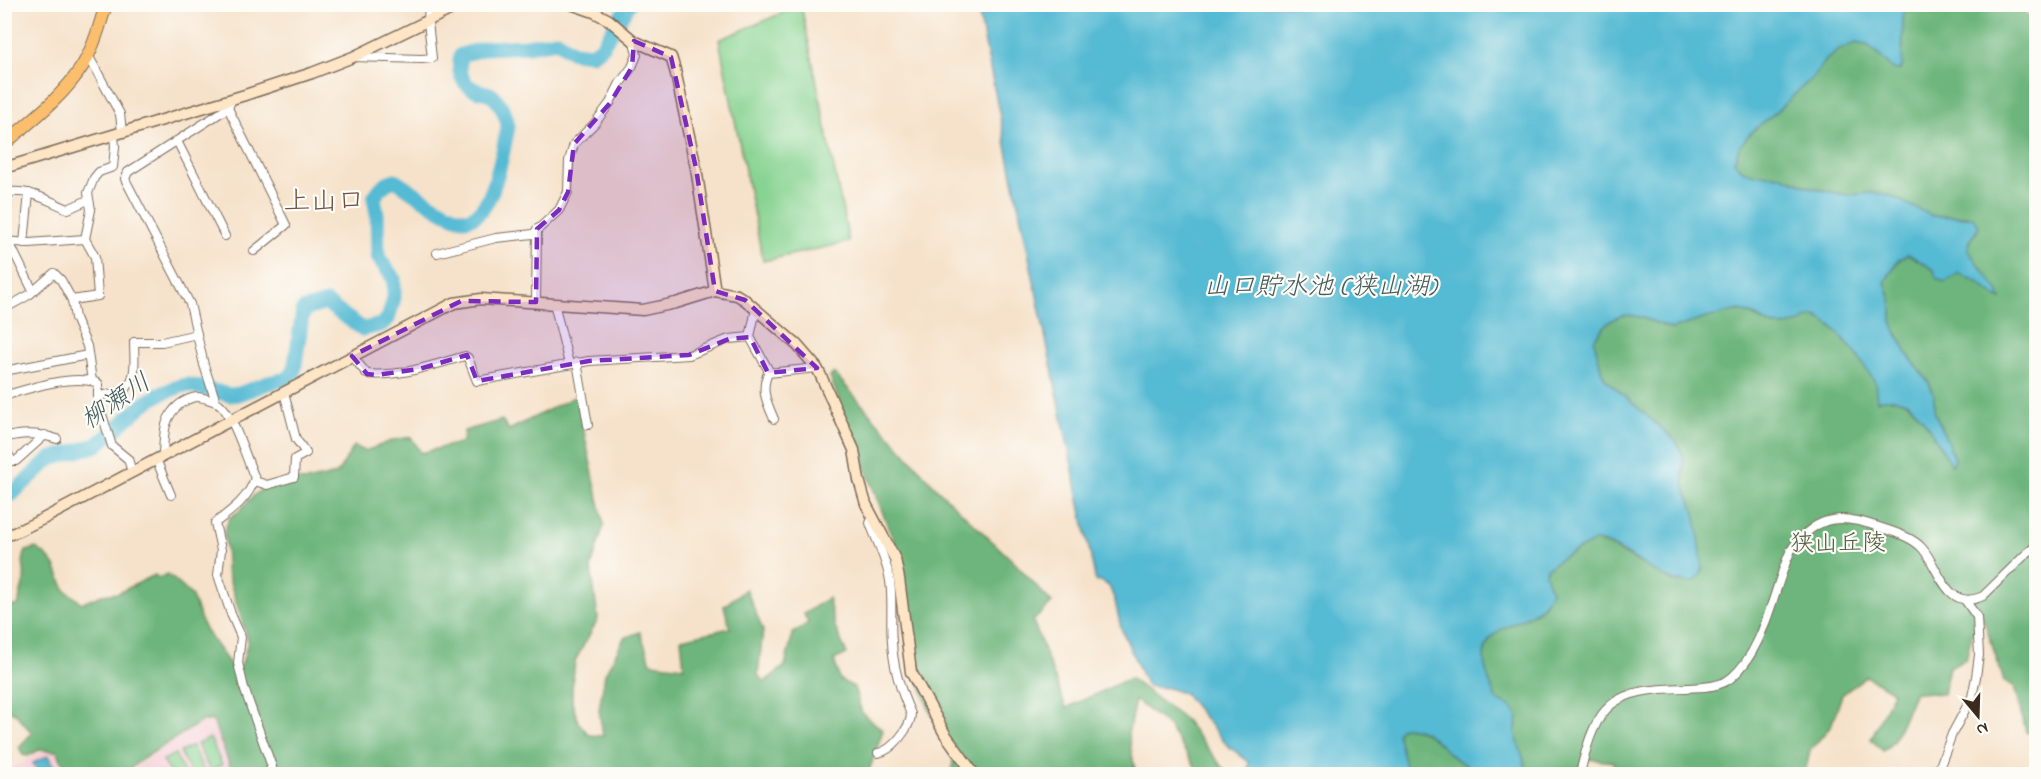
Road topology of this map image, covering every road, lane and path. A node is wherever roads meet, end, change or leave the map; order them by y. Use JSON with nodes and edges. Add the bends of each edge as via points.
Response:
{"nodes":[{"id":1,"x":106,"y":4,"type":"edge"},
{"id":2,"x":429,"y":4,"type":"edge"},
{"id":3,"x":462,"y":4,"type":"edge"},
{"id":4,"x":571,"y":4,"type":"edge"},
{"id":5,"x":428,"y":22,"type":"junction"},
{"id":6,"x":634,"y":41,"type":"junction"},
{"id":7,"x":88,"y":55,"type":"junction"},
{"id":8,"x":353,"y":57,"type":"junction"},
{"id":9,"x":230,"y":104,"type":"junction"},
{"id":10,"x":118,"y":134,"type":"junction"},
{"id":11,"x":177,"y":141,"type":"junction"},
{"id":12,"x":4,"y":144,"type":"edge"},
{"id":13,"x":113,"y":167,"type":"junction"},
{"id":14,"x":4,"y":168,"type":"edge"},
{"id":15,"x":126,"y":174,"type":"junction"},
{"id":16,"x":4,"y":193,"type":"edge"},
{"id":17,"x":29,"y":193,"type":"junction"},
{"id":18,"x":88,"y":200,"type":"junction"},
{"id":19,"x":537,"y":229,"type":"junction"},
{"id":20,"x":225,"y":236,"type":"dead end"},
{"id":21,"x":85,"y":239,"type":"junction"},
{"id":22,"x":7,"y":242,"type":"edge"},
{"id":23,"x":24,"y":243,"type":"junction"},
{"id":24,"x":254,"y":250,"type":"dead end"},
{"id":25,"x":437,"y":253,"type":"dead end"},
{"id":26,"x":33,"y":291,"type":"junction"},
{"id":27,"x":715,"y":291,"type":"junction"},
{"id":28,"x":72,"y":300,"type":"junction"},
{"id":29,"x":536,"y":302,"type":"junction"},
{"id":30,"x":554,"y":303,"type":"junction"},
{"id":31,"x":4,"y":309,"type":"edge"},
{"id":32,"x":756,"y":309,"type":"junction"},
{"id":33,"x":197,"y":334,"type":"junction"},
{"id":34,"x":750,"y":337,"type":"junction"},
{"id":35,"x":88,"y":355,"type":"junction"},
{"id":36,"x":352,"y":356,"type":"junction"},
{"id":37,"x":573,"y":363,"type":"junction"},
{"id":38,"x":817,"y":368,"type":"junction"},
{"id":39,"x":4,"y":371,"type":"edge"},
{"id":40,"x":768,"y":373,"type":"junction"},
{"id":41,"x":92,"y":381,"type":"junction"},
{"id":42,"x":284,"y":392,"type":"junction"},
{"id":43,"x":5,"y":393,"type":"edge"},
{"id":44,"x":99,"y":396,"type":"junction"},
{"id":45,"x":216,"y":400,"type":"junction"},
{"id":46,"x":774,"y":419,"type":"dead end"},
{"id":47,"x":231,"y":421,"type":"junction"},
{"id":48,"x":588,"y":426,"type":"dead end"},
{"id":49,"x":45,"y":435,"type":"junction"},
{"id":50,"x":4,"y":438,"type":"edge"},
{"id":51,"x":57,"y":439,"type":"dead end"},
{"id":52,"x":4,"y":447,"type":"edge"},
{"id":53,"x":159,"y":457,"type":"junction"},
{"id":54,"x":132,"y":472,"type":"junction"},
{"id":55,"x":255,"y":481,"type":"junction"},
{"id":56,"x":171,"y":495,"type":"dead end"},
{"id":57,"x":873,"y":517,"type":"junction"},
{"id":58,"x":4,"y":536,"type":"edge"},
{"id":59,"x":2037,"y":546,"type":"edge"},
{"id":60,"x":1965,"y":600,"type":"junction"},
{"id":61,"x":878,"y":753,"type":"dead end"},
{"id":62,"x":4,"y":766,"type":"edge"},
{"id":63,"x":7,"y":774,"type":"edge"},
{"id":64,"x":267,"y":774,"type":"edge"},
{"id":65,"x":974,"y":774,"type":"edge"},
{"id":66,"x":1580,"y":774,"type":"edge"},
{"id":67,"x":1937,"y":774,"type":"edge"}],
"edges":[{"from":1,"to":7,"type":"main road"},
{"from":2,"to":5,"type":"street"},
{"from":3,"to":5,"type":"street"},
{"from":4,"to":6,"type":"street","via":[[609,20]]},
{"from":5,"to":8,"type":"street"},
{"from":5,"to":8,"type":"street","via":[[432,58]]},
{"from":6,"to":19,"type":"street","via":[[636,55],[632,67],[595,123],[574,144],[568,192],[559,210]]},
{"from":6,"to":27,"type":"street","via":[[671,57],[674,63],[696,168]]},
{"from":7,"to":10,"type":"street","via":[[120,114]]},
{"from":7,"to":12,"type":"main road","via":[[69,84]]},
{"from":8,"to":9,"type":"street"},
{"from":9,"to":10,"type":"street"},
{"from":9,"to":11,"type":"street"},
{"from":9,"to":24,"type":"street","via":[[286,225]]},
{"from":10,"to":13,"type":"street"},
{"from":10,"to":14,"type":"street"},
{"from":11,"to":15,"type":"street"},
{"from":11,"to":20,"type":"street"},
{"from":13,"to":15,"type":"street"},
{"from":13,"to":18,"type":"street","via":[[94,178]]},
{"from":15,"to":33,"type":"street","via":[[125,179],[190,304]]},
{"from":16,"to":17,"type":"street"},
{"from":17,"to":18,"type":"street","via":[[68,209]]},
{"from":17,"to":23,"type":"street"},
{"from":18,"to":21,"type":"street","via":[[91,210]]},
{"from":19,"to":25,"type":"street","via":[[532,234],[496,238]]},
{"from":19,"to":29,"type":"street"},
{"from":21,"to":23,"type":"street"},
{"from":21,"to":28,"type":"street","via":[[95,257],[98,296]]},
{"from":22,"to":23,"type":"street"},
{"from":22,"to":26,"type":"street"},
{"from":26,"to":28,"type":"street","via":[[54,273]]},
{"from":26,"to":31,"type":"street"},
{"from":27,"to":30,"type":"street","via":[[643,310]]},
{"from":27,"to":32,"type":"street","via":[[737,295]]},
{"from":28,"to":35,"type":"street"},
{"from":29,"to":30,"type":"street"},
{"from":29,"to":36,"type":"street","via":[[461,301]]},
{"from":30,"to":37,"type":"street"},
{"from":32,"to":34,"type":"street"},
{"from":32,"to":38,"type":"street"},
{"from":33,"to":44,"type":"street","via":[[162,342],[134,342],[135,366],[130,383],[121,391]]},
{"from":33,"to":45,"type":"street"},
{"from":34,"to":37,"type":"street","via":[[729,339],[689,355]]},
{"from":34,"to":40,"type":"street"},
{"from":35,"to":39,"type":"street"},
{"from":35,"to":41,"type":"street"},
{"from":36,"to":37,"type":"street","via":[[367,374],[377,375],[465,356],[477,381]]},
{"from":36,"to":42,"type":"street"},
{"from":37,"to":48,"type":"street"},
{"from":38,"to":40,"type":"street"},
{"from":38,"to":57,"type":"street","via":[[854,450],[861,491]]},
{"from":40,"to":46,"type":"street","via":[[764,395]]},
{"from":41,"to":43,"type":"street","via":[[64,381]]},
{"from":41,"to":44,"type":"street","via":[[99,385]]},
{"from":42,"to":47,"type":"street"},
{"from":42,"to":55,"type":"street","via":[[296,439],[306,453],[295,459],[294,477],[267,485]]},
{"from":44,"to":54,"type":"street","via":[[112,446],[128,459]]},
{"from":45,"to":47,"type":"street"},
{"from":45,"to":53,"type":"street","via":[[196,397],[172,411]]},
{"from":47,"to":53,"type":"street"},
{"from":47,"to":55,"type":"street"},
{"from":49,"to":50,"type":"street","via":[[16,434]]},
{"from":49,"to":51,"type":"street"},
{"from":49,"to":52,"type":"street","via":[[16,461],[12,461]]},
{"from":53,"to":54,"type":"street"},
{"from":53,"to":56,"type":"street"},
{"from":54,"to":58,"type":"street"},
{"from":55,"to":64,"type":"street","via":[[239,504],[215,523],[221,550],[218,575],[242,637],[238,663],[272,767]]},
{"from":57,"to":61,"type":"street","via":[[870,523],[890,582],[895,668],[911,714],[911,721],[900,737]]},
{"from":57,"to":65,"type":"street","via":[[897,566],[912,672],[945,734]]},
{"from":59,"to":60,"type":"street","via":[[1983,596]]},
{"from":60,"to":66,"type":"street","via":[[1954,596],[1922,548],[1909,539],[1851,519],[1826,521],[1799,538],[1791,550],[1760,636],[1734,675],[1718,685],[1702,688],[1635,692],[1609,705],[1594,731]]},
{"from":60,"to":67,"type":"street","via":[[1977,617],[1976,677],[1972,697]]},
{"from":62,"to":63,"type":"street"}]}
